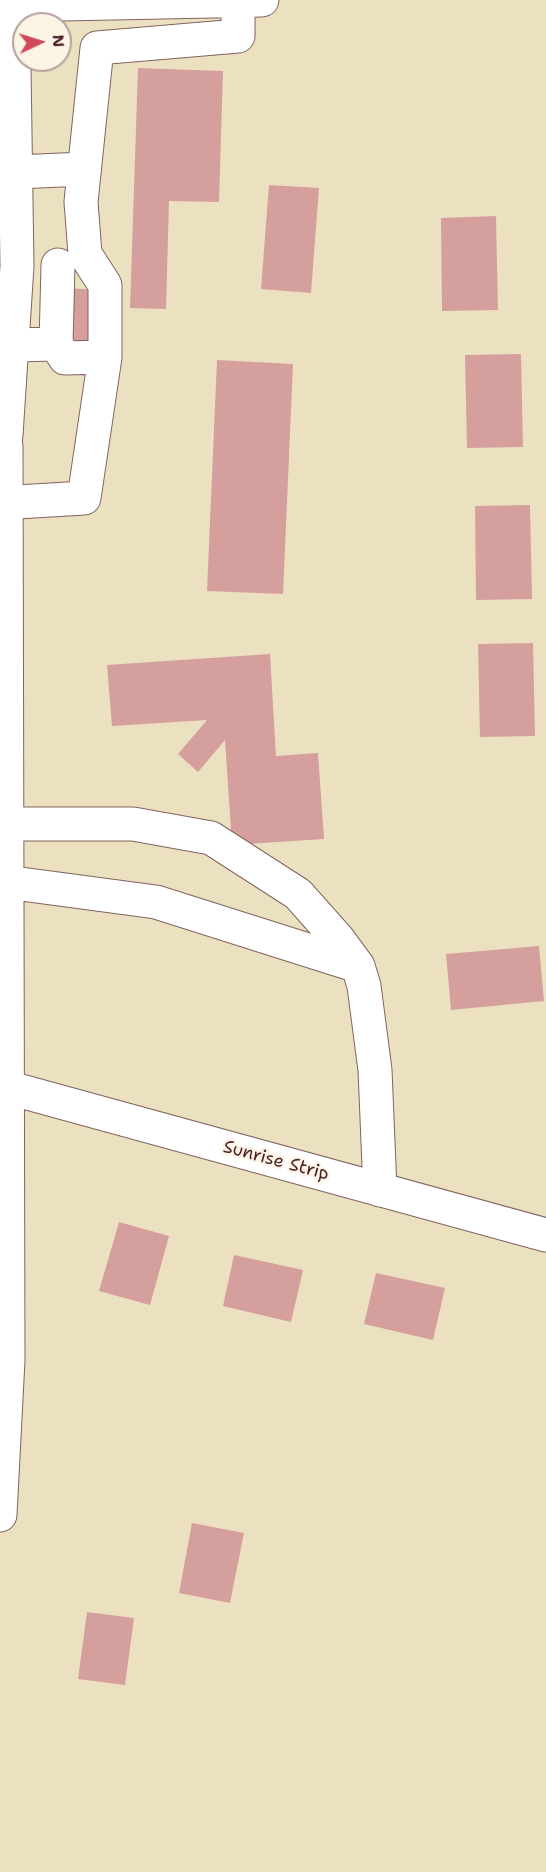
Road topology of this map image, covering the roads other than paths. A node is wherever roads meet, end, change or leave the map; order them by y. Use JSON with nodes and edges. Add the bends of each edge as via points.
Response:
{"nodes":[{"id":1,"x":250,"y":0,"type":"edge"},
{"id":2,"x":13,"y":2,"type":"edge"},
{"id":3,"x":93,"y":3,"type":"junction"},
{"id":4,"x":98,"y":48,"type":"junction"},
{"id":5,"x":84,"y":169,"type":"junction"},
{"id":6,"x":16,"y":172,"type":"junction"},
{"id":7,"x":71,"y":260,"type":"junction"},
{"id":8,"x":11,"y":279,"type":"edge"},
{"id":9,"x":56,"y":344,"type":"junction"},
{"id":10,"x":13,"y":345,"type":"junction"},
{"id":11,"x":105,"y":357,"type":"junction"},
{"id":12,"x":2,"y":494,"type":"edge"},
{"id":13,"x":6,"y":824,"type":"junction"},
{"id":14,"x":6,"y":882,"type":"junction"},
{"id":15,"x":358,"y":966,"type":"junction"},
{"id":16,"x":6,"y":1087,"type":"junction"},
{"id":17,"x":380,"y":1190,"type":"junction"},
{"id":18,"x":546,"y":1235,"type":"edge"},
{"id":19,"x":0,"y":1515,"type":"edge"}],
"edges":[{"from":1,"to":3,"type":"street"},
{"from":1,"to":4,"type":"street","via":[[238,36]]},
{"from":2,"to":3,"type":"street"},
{"from":2,"to":6,"type":"street"},
{"from":3,"to":4,"type":"street"},
{"from":4,"to":5,"type":"street"},
{"from":5,"to":6,"type":"street"},
{"from":5,"to":7,"type":"street"},
{"from":6,"to":8,"type":"street"},
{"from":7,"to":8,"type":"street"},
{"from":7,"to":9,"type":"street"},
{"from":7,"to":11,"type":"street","via":[[105,285]]},
{"from":8,"to":10,"type":"street"},
{"from":9,"to":10,"type":"street"},
{"from":9,"to":11,"type":"street","via":[[65,358]]},
{"from":10,"to":12,"type":"street"},
{"from":11,"to":12,"type":"street","via":[[84,498]]},
{"from":12,"to":13,"type":"street"},
{"from":13,"to":14,"type":"street"},
{"from":13,"to":15,"type":"street","via":[[133,824],[211,838],[298,894]]},
{"from":14,"to":15,"type":"street","via":[[156,902]]},
{"from":14,"to":16,"type":"street"},
{"from":15,"to":17,"type":"street","via":[[375,1070]]},
{"from":16,"to":17,"type":"street","name":"Sunrise Strip"},
{"from":16,"to":19,"type":"street","via":[[8,1359]]},
{"from":17,"to":18,"type":"street","name":"Sunrise Strip"}]}
